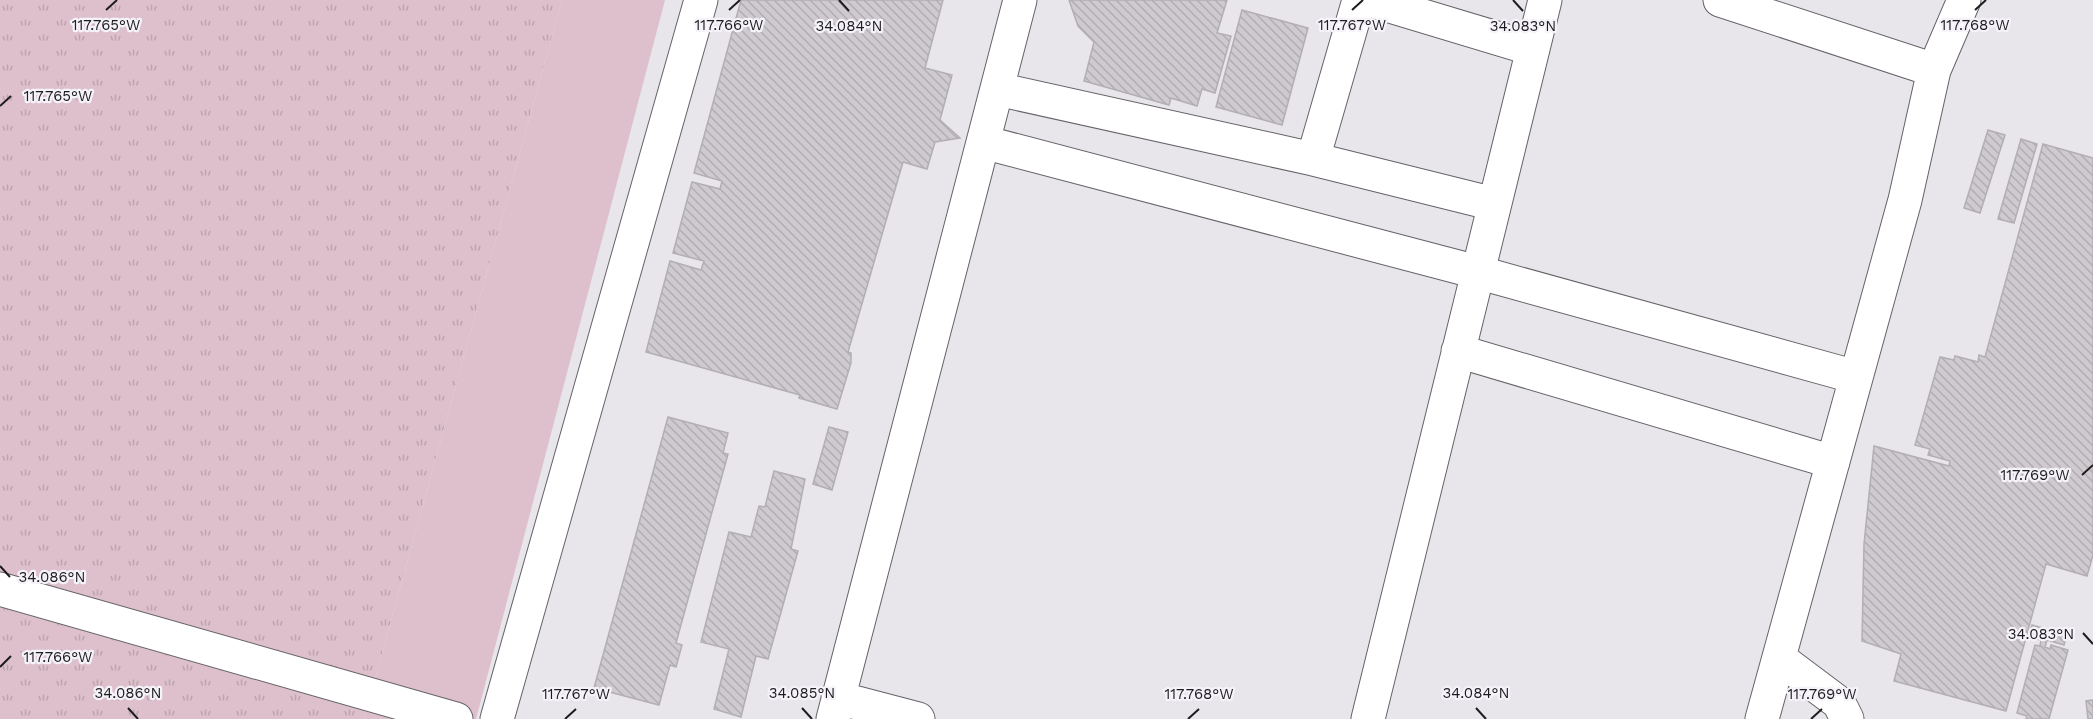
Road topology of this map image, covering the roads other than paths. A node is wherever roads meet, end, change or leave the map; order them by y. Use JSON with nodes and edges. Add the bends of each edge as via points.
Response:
{"nodes":[{"id":1,"x":701,"y":0,"type":"edge"},
{"id":2,"x":1020,"y":0,"type":"edge"},
{"id":3,"x":1359,"y":0,"type":"edge"},
{"id":4,"x":1370,"y":0,"type":"edge"},
{"id":5,"x":1545,"y":0,"type":"edge"},
{"id":6,"x":1720,"y":0,"type":"edge"},
{"id":7,"x":1964,"y":0,"type":"edge"},
{"id":8,"x":1533,"y":49,"type":"junction"},
{"id":9,"x":1934,"y":70,"type":"junction"},
{"id":10,"x":997,"y":89,"type":"junction"},
{"id":11,"x":983,"y":142,"type":"junction"},
{"id":12,"x":1313,"y":159,"type":"junction"},
{"id":13,"x":1494,"y":204,"type":"junction"},
{"id":14,"x":1477,"y":272,"type":"junction"},
{"id":15,"x":1458,"y":351,"type":"junction"},
{"id":16,"x":1856,"y":377,"type":"junction"},
{"id":17,"x":1833,"y":462,"type":"junction"},
{"id":18,"x":0,"y":589,"type":"edge"},
{"id":19,"x":1779,"y":658,"type":"junction"},
{"id":20,"x":836,"y":708,"type":"edge"},
{"id":21,"x":456,"y":719,"type":"edge"},
{"id":22,"x":497,"y":719,"type":"edge"},
{"id":23,"x":918,"y":719,"type":"edge"},
{"id":24,"x":1368,"y":719,"type":"edge"},
{"id":25,"x":1762,"y":719,"type":"edge"},
{"id":26,"x":1847,"y":719,"type":"edge"}],
"edges":[{"from":1,"to":22,"type":"lane"},
{"from":2,"to":10,"type":"lane"},
{"from":3,"to":12,"type":"lane"},
{"from":4,"to":8,"type":"lane"},
{"from":5,"to":8,"type":"lane"},
{"from":6,"to":9,"type":"lane"},
{"from":7,"to":9,"type":"lane"},
{"from":8,"to":13,"type":"lane"},
{"from":9,"to":16,"type":"lane","via":[[1905,200]]},
{"from":10,"to":11,"type":"lane"},
{"from":10,"to":12,"type":"lane"},
{"from":11,"to":14,"type":"lane"},
{"from":11,"to":20,"type":"lane"},
{"from":12,"to":13,"type":"lane"},
{"from":13,"to":14,"type":"lane"},
{"from":14,"to":15,"type":"lane"},
{"from":14,"to":16,"type":"lane"},
{"from":15,"to":17,"type":"lane"},
{"from":15,"to":24,"type":"lane"},
{"from":16,"to":17,"type":"lane"},
{"from":17,"to":19,"type":"lane"},
{"from":18,"to":21,"type":"lane"},
{"from":19,"to":25,"type":"lane"},
{"from":19,"to":26,"type":"lane","via":[[1839,703]]},
{"from":20,"to":23,"type":"lane"}]}
